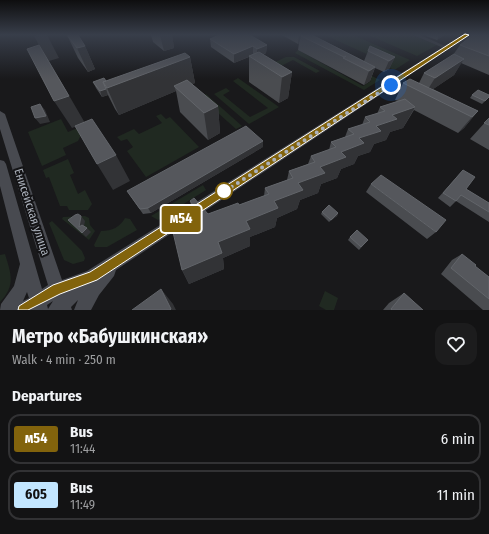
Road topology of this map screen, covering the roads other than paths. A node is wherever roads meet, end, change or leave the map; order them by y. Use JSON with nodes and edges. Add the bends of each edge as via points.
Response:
{"nodes":[{"id":1,"x":446,"y":49,"type":"edge"},
{"id":2,"x":0,"y":114,"type":"edge"},
{"id":3,"x":0,"y":164,"type":"edge"},
{"id":4,"x":122,"y":257,"type":"junction"},
{"id":5,"x":27,"y":260,"type":"junction"},
{"id":6,"x":93,"y":276,"type":"junction"},
{"id":7,"x":56,"y":289,"type":"junction"},
{"id":8,"x":39,"y":306,"type":"edge"},
{"id":9,"x":60,"y":309,"type":"edge"},
{"id":10,"x":7,"y":310,"type":"edge"},
{"id":11,"x":24,"y":310,"type":"edge"},
{"id":12,"x":82,"y":310,"type":"edge"}],
"edges":[{"from":1,"to":4,"type":"main road"},
{"from":2,"to":7,"type":"main road","name":"Енисейская улица"},
{"from":3,"to":5,"type":"main road","name":"Енисейская улица"},
{"from":4,"to":6,"type":"main road"},
{"from":4,"to":12,"type":"main road","via":[[93,289]]},
{"from":5,"to":8,"type":"main road","name":"Енисейская улица"},
{"from":5,"to":10,"type":"main road","via":[[19,294]]},
{"from":6,"to":7,"type":"main road"},
{"from":6,"to":9,"type":"main road"},
{"from":7,"to":8,"type":"main road"},
{"from":7,"to":9,"type":"main road","name":"Енисейская улица"},
{"from":8,"to":11,"type":"main road"}]}
